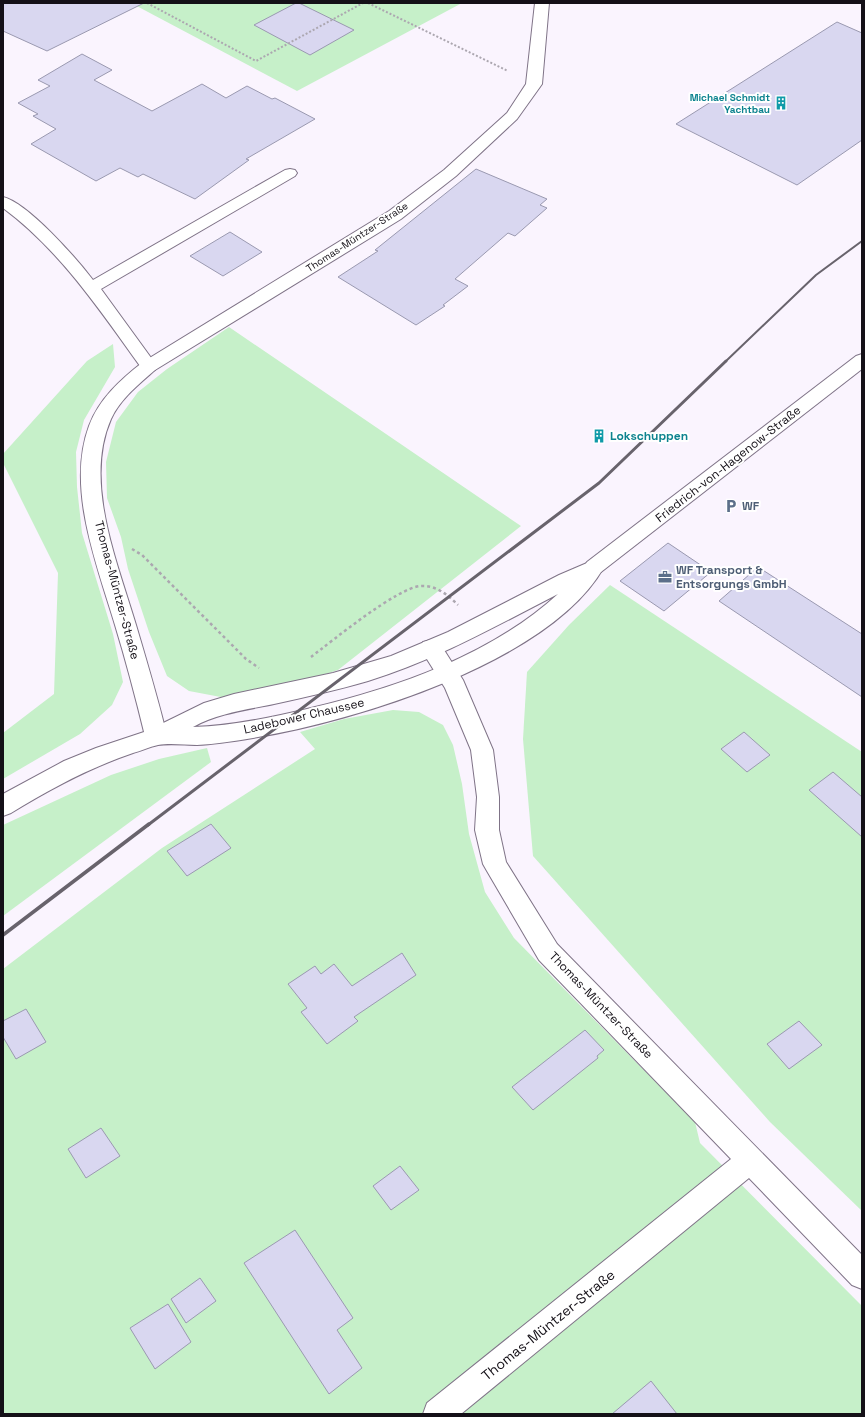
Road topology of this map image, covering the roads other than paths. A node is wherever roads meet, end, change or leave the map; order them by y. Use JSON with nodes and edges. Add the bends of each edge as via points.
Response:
{"nodes":[{"id":1,"x":542,"y":3,"type":"edge"},
{"id":2,"x":290,"y":173,"type":"dead end"},
{"id":3,"x":3,"y":202,"type":"edge"},
{"id":4,"x":92,"y":287,"type":"junction"},
{"id":5,"x":862,"y":360,"type":"edge"},
{"id":6,"x":149,"y":366,"type":"junction"},
{"id":7,"x":594,"y":567,"type":"junction"},
{"id":8,"x":431,"y":648,"type":"junction"},
{"id":9,"x":448,"y":673,"type":"junction"},
{"id":10,"x":156,"y":736,"type":"junction"},
{"id":11,"x":3,"y":806,"type":"edge"},
{"id":12,"x":750,"y":1160,"type":"junction"},
{"id":13,"x":862,"y":1275,"type":"edge"},
{"id":14,"x":438,"y":1414,"type":"edge"}],
"edges":[{"from":1,"to":6,"type":"street","name":"Thomas-Müntzer-Straße","via":[[534,84],[512,116],[450,173],[394,215]]},
{"from":2,"to":4,"type":"lane"},
{"from":3,"to":4,"type":"lane","via":[[17,210],[43,234]]},
{"from":4,"to":6,"type":"lane"},
{"from":5,"to":7,"type":"street","name":"Friedrich-von-Hagenow-Straße"},
{"from":6,"to":10,"type":"street","name":"Thomas-Müntzer-Straße","via":[[110,402],[98,428],[91,460],[94,502],[104,553]]},
{"from":7,"to":8,"type":"street","name":"Friedrich-von-Hagenow-Straße"},
{"from":7,"to":9,"type":"street","name":"Friedrich-von-Hagenow-Straße","via":[[565,600],[529,629]]},
{"from":8,"to":9,"type":"street","name":"Thomas-Müntzer-Straße"},
{"from":8,"to":10,"type":"street","name":"Ladebower Chaussee","via":[[369,672],[199,712]]},
{"from":9,"to":10,"type":"street","name":"Ladebower Chaussee","via":[[352,706],[282,724],[209,735]]},
{"from":9,"to":12,"type":"street","name":"Thomas-Müntzer-Straße","via":[[482,750],[488,797],[487,830],[495,864],[548,952]]},
{"from":10,"to":11,"type":"street","name":"Ladebower Chaussee","via":[[98,756],[49,778]]},
{"from":12,"to":13,"type":"street","name":"Thomas-Müntzer-Straße"},
{"from":12,"to":14,"type":"street","name":"Thomas-Müntzer-Straße"}]}
